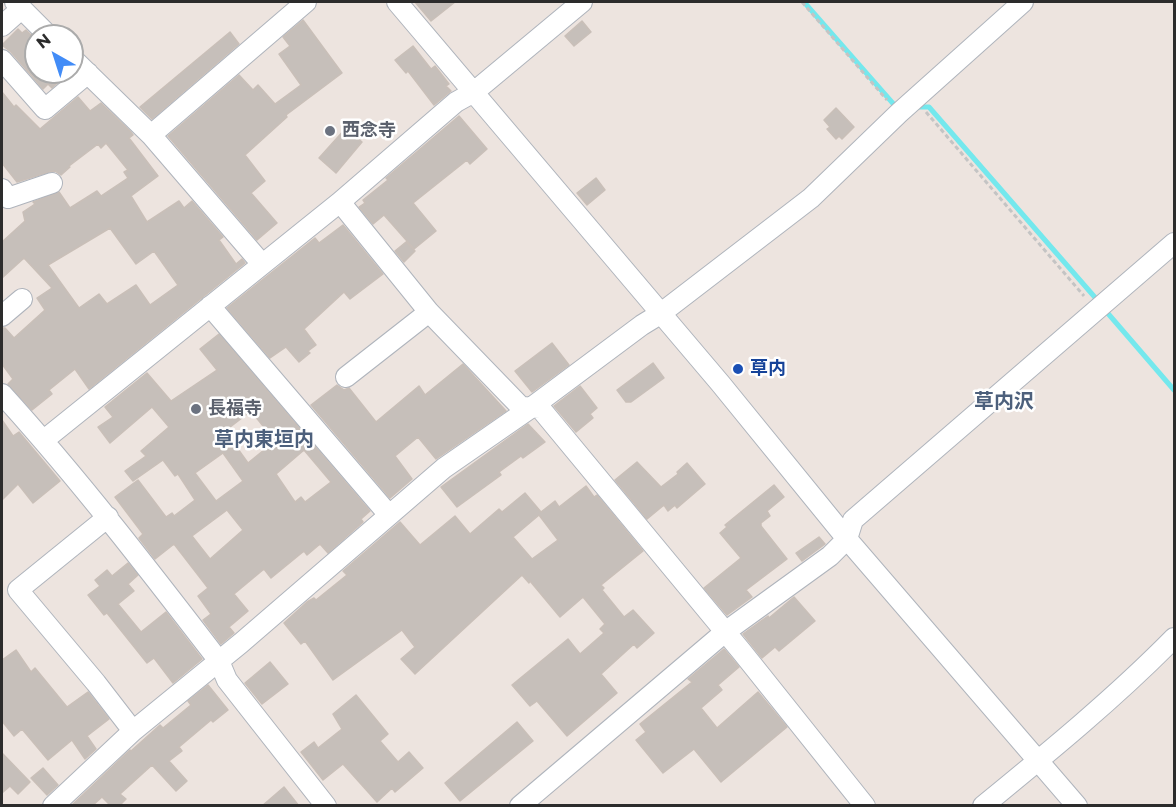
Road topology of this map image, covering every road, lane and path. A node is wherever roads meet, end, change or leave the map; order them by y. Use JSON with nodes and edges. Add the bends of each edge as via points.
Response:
{"nodes":[{"id":1,"x":306,"y":2,"type":"edge"},
{"id":2,"x":397,"y":2,"type":"edge"},
{"id":3,"x":582,"y":2,"type":"edge"},
{"id":4,"x":802,"y":2,"type":"edge"},
{"id":5,"x":1023,"y":2,"type":"edge"},
{"id":6,"x":18,"y":5,"type":"edge"},
{"id":7,"x":37,"y":24,"type":"edge"},
{"id":8,"x":2,"y":27,"type":"edge"},
{"id":9,"x":2,"y":60,"type":"edge"},
{"id":10,"x":84,"y":69,"type":"edge"},
{"id":11,"x":88,"y":73,"type":"junction"},
{"id":12,"x":474,"y":92,"type":"junction"},
{"id":13,"x":915,"y":99,"type":"junction"},
{"id":14,"x":899,"y":114,"type":"junction"},
{"id":15,"x":151,"y":135,"type":"junction"},
{"id":16,"x":52,"y":183,"type":"dead end"},
{"id":17,"x":2,"y":189,"type":"edge"},
{"id":18,"x":340,"y":202,"type":"junction"},
{"id":19,"x":1174,"y":243,"type":"edge"},
{"id":20,"x":262,"y":264,"type":"junction"},
{"id":21,"x":22,"y":299,"type":"dead end"},
{"id":22,"x":210,"y":306,"type":"junction"},
{"id":23,"x":1096,"y":310,"type":"junction"},
{"id":24,"x":429,"y":312,"type":"junction"},
{"id":25,"x":660,"y":314,"type":"junction"},
{"id":26,"x":2,"y":316,"type":"edge"},
{"id":27,"x":346,"y":377,"type":"dead end"},
{"id":28,"x":2,"y":394,"type":"edge"},
{"id":29,"x":532,"y":407,"type":"junction"},
{"id":30,"x":44,"y":440,"type":"junction"},
{"id":31,"x":389,"y":515,"type":"junction"},
{"id":32,"x":108,"y":517,"type":"junction"},
{"id":33,"x":847,"y":538,"type":"junction"},
{"id":34,"x":725,"y":632,"type":"junction"},
{"id":35,"x":1174,"y":638,"type":"edge"},
{"id":36,"x":219,"y":661,"type":"junction"},
{"id":37,"x":133,"y":731,"type":"junction"},
{"id":38,"x":1039,"y":760,"type":"junction"},
{"id":39,"x":53,"y":806,"type":"edge"},
{"id":40,"x":326,"y":806,"type":"edge"},
{"id":41,"x":520,"y":806,"type":"edge"},
{"id":42,"x":865,"y":806,"type":"edge"},
{"id":43,"x":983,"y":806,"type":"edge"},
{"id":44,"x":1077,"y":806,"type":"edge"}],
"edges":[{"from":1,"to":15,"type":"street"},
{"from":2,"to":12,"type":"street"},
{"from":3,"to":12,"type":"street"},
{"from":4,"to":14,"type":"path"},
{"from":5,"to":13,"type":"street"},
{"from":6,"to":7,"type":"street"},
{"from":6,"to":8,"type":"street"},
{"from":9,"to":11,"type":"street","via":[[45,109]]},
{"from":10,"to":11,"type":"street"},
{"from":11,"to":15,"type":"street"},
{"from":12,"to":18,"type":"street","via":[[434,120]]},
{"from":12,"to":25,"type":"street"},
{"from":13,"to":14,"type":"street"},
{"from":13,"to":23,"type":"path"},
{"from":14,"to":25,"type":"street","via":[[811,198]]},
{"from":15,"to":20,"type":"street"},
{"from":16,"to":17,"type":"street","via":[[8,198]]},
{"from":18,"to":20,"type":"street"},
{"from":18,"to":24,"type":"street"},
{"from":19,"to":23,"type":"street"},
{"from":20,"to":22,"type":"street"},
{"from":21,"to":26,"type":"street"},
{"from":22,"to":30,"type":"street"},
{"from":22,"to":31,"type":"street"},
{"from":23,"to":33,"type":"street","via":[[853,520]]},
{"from":24,"to":27,"type":"street"},
{"from":24,"to":29,"type":"street","via":[[521,406]]},
{"from":25,"to":29,"type":"street"},
{"from":25,"to":33,"type":"street"},
{"from":28,"to":30,"type":"street"},
{"from":29,"to":31,"type":"street","via":[[444,468]]},
{"from":29,"to":34,"type":"street","via":[[540,408]]},
{"from":30,"to":32,"type":"street"},
{"from":31,"to":36,"type":"street"},
{"from":32,"to":36,"type":"street"},
{"from":32,"to":37,"type":"street","via":[[18,590]]},
{"from":33,"to":34,"type":"street","via":[[830,556]]},
{"from":33,"to":38,"type":"street"},
{"from":34,"to":41,"type":"street"},
{"from":34,"to":42,"type":"street"},
{"from":35,"to":38,"type":"street","via":[[1140,673]]},
{"from":36,"to":37,"type":"street"},
{"from":36,"to":40,"type":"street","via":[[227,680]]},
{"from":37,"to":39,"type":"street"},
{"from":38,"to":43,"type":"street"},
{"from":38,"to":44,"type":"street"}]}
